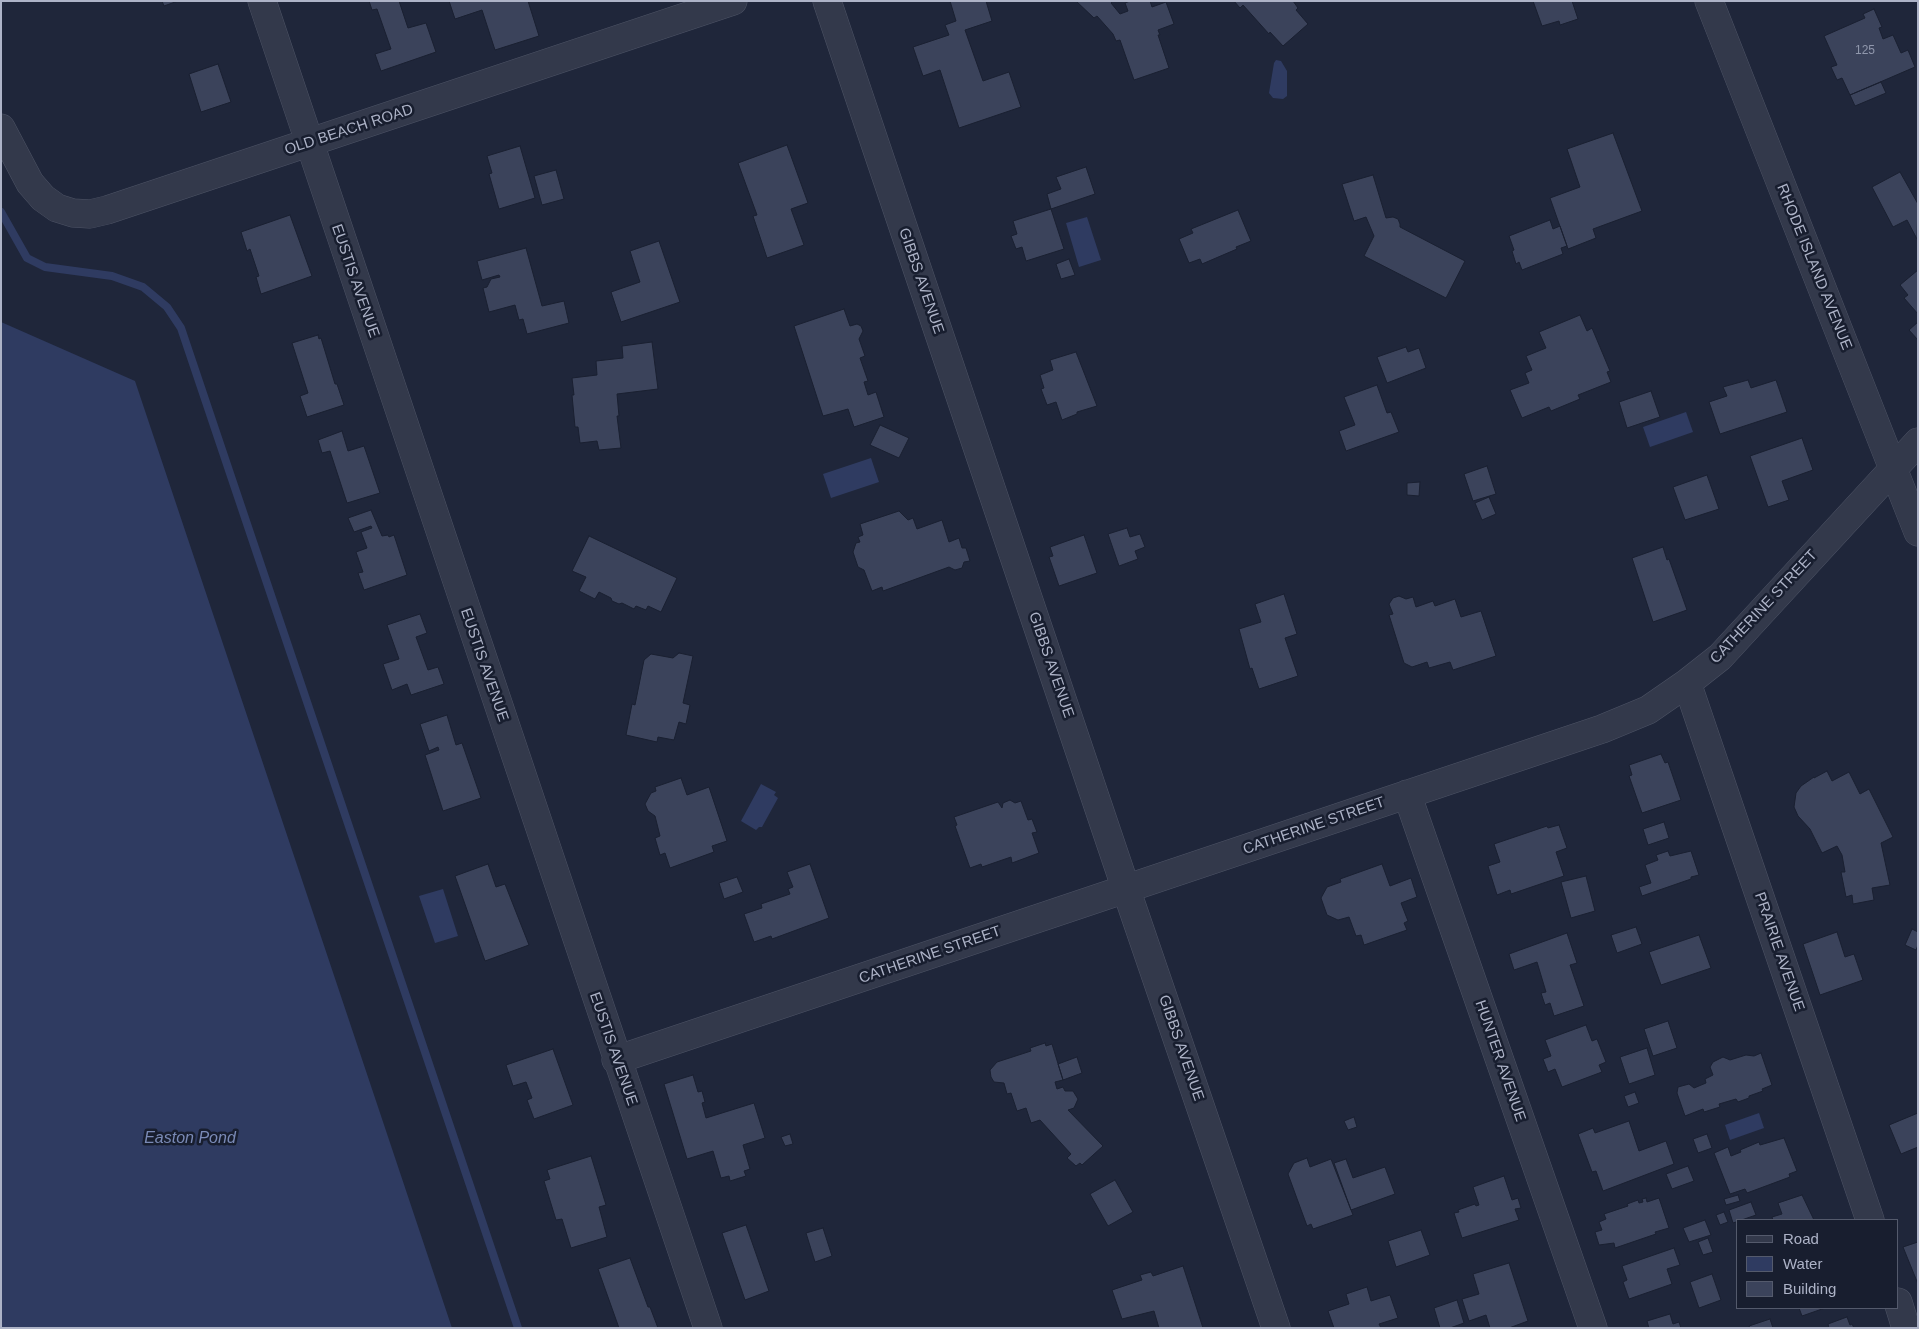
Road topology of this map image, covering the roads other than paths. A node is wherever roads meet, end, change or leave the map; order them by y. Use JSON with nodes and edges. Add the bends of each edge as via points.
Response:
{"nodes":[{"id":1,"x":262,"y":1,"type":"edge"},
{"id":2,"x":732,"y":1,"type":"edge"},
{"id":3,"x":827,"y":1,"type":"edge"},
{"id":4,"x":1709,"y":1,"type":"edge"},
{"id":5,"x":1,"y":128,"type":"edge"},
{"id":6,"x":309,"y":143,"type":"junction"},
{"id":7,"x":1918,"y":442,"type":"edge"},
{"id":8,"x":1892,"y":469,"type":"junction"},
{"id":9,"x":1918,"y":532,"type":"edge"},
{"id":10,"x":1687,"y":683,"type":"junction"},
{"id":11,"x":1407,"y":794,"type":"junction"},
{"id":12,"x":1126,"y":889,"type":"junction"},
{"id":13,"x":616,"y":1060,"type":"junction"},
{"id":14,"x":1870,"y":1219,"type":"edge"},
{"id":15,"x":1899,"y":1305,"type":"edge"},
{"id":16,"x":708,"y":1328,"type":"edge"},
{"id":17,"x":1276,"y":1328,"type":"edge"},
{"id":18,"x":1593,"y":1328,"type":"edge"},
{"id":19,"x":1906,"y":1328,"type":"edge"}],
"edges":[{"from":1,"to":6,"type":"street","name":"EUSTIS AVENUE"},
{"from":2,"to":6,"type":"street","name":"OLD BEACH ROAD"},
{"from":3,"to":12,"type":"street","name":"GIBBS AVENUE"},
{"from":4,"to":8,"type":"street","name":"RHODE ISLAND AVENUE"},
{"from":5,"to":6,"type":"street","name":"OLD BEACH ROAD","via":[[26,175],[43,198],[57,208],[90,214]]},
{"from":6,"to":13,"type":"street","name":"EUSTIS AVENUE"},
{"from":7,"to":8,"type":"street","name":"CATHERINE STREET"},
{"from":8,"to":9,"type":"street","name":"RHODE ISLAND AVENUE"},
{"from":8,"to":10,"type":"street","name":"CATHERINE STREET","via":[[1720,656]]},
{"from":10,"to":11,"type":"street","name":"CATHERINE STREET","via":[[1648,710],[1602,729]]},
{"from":10,"to":14,"type":"street","name":"PRAIRIE AVENUE"},
{"from":11,"to":12,"type":"street","name":"CATHERINE STREET"},
{"from":11,"to":18,"type":"street","name":"HUNTER AVENUE"},
{"from":12,"to":13,"type":"street","name":"CATHERINE STREET"},
{"from":12,"to":17,"type":"street","name":"GIBBS AVENUE"},
{"from":13,"to":16,"type":"street","name":"EUSTIS AVENUE"},
{"from":15,"to":19,"type":"street"}]}
